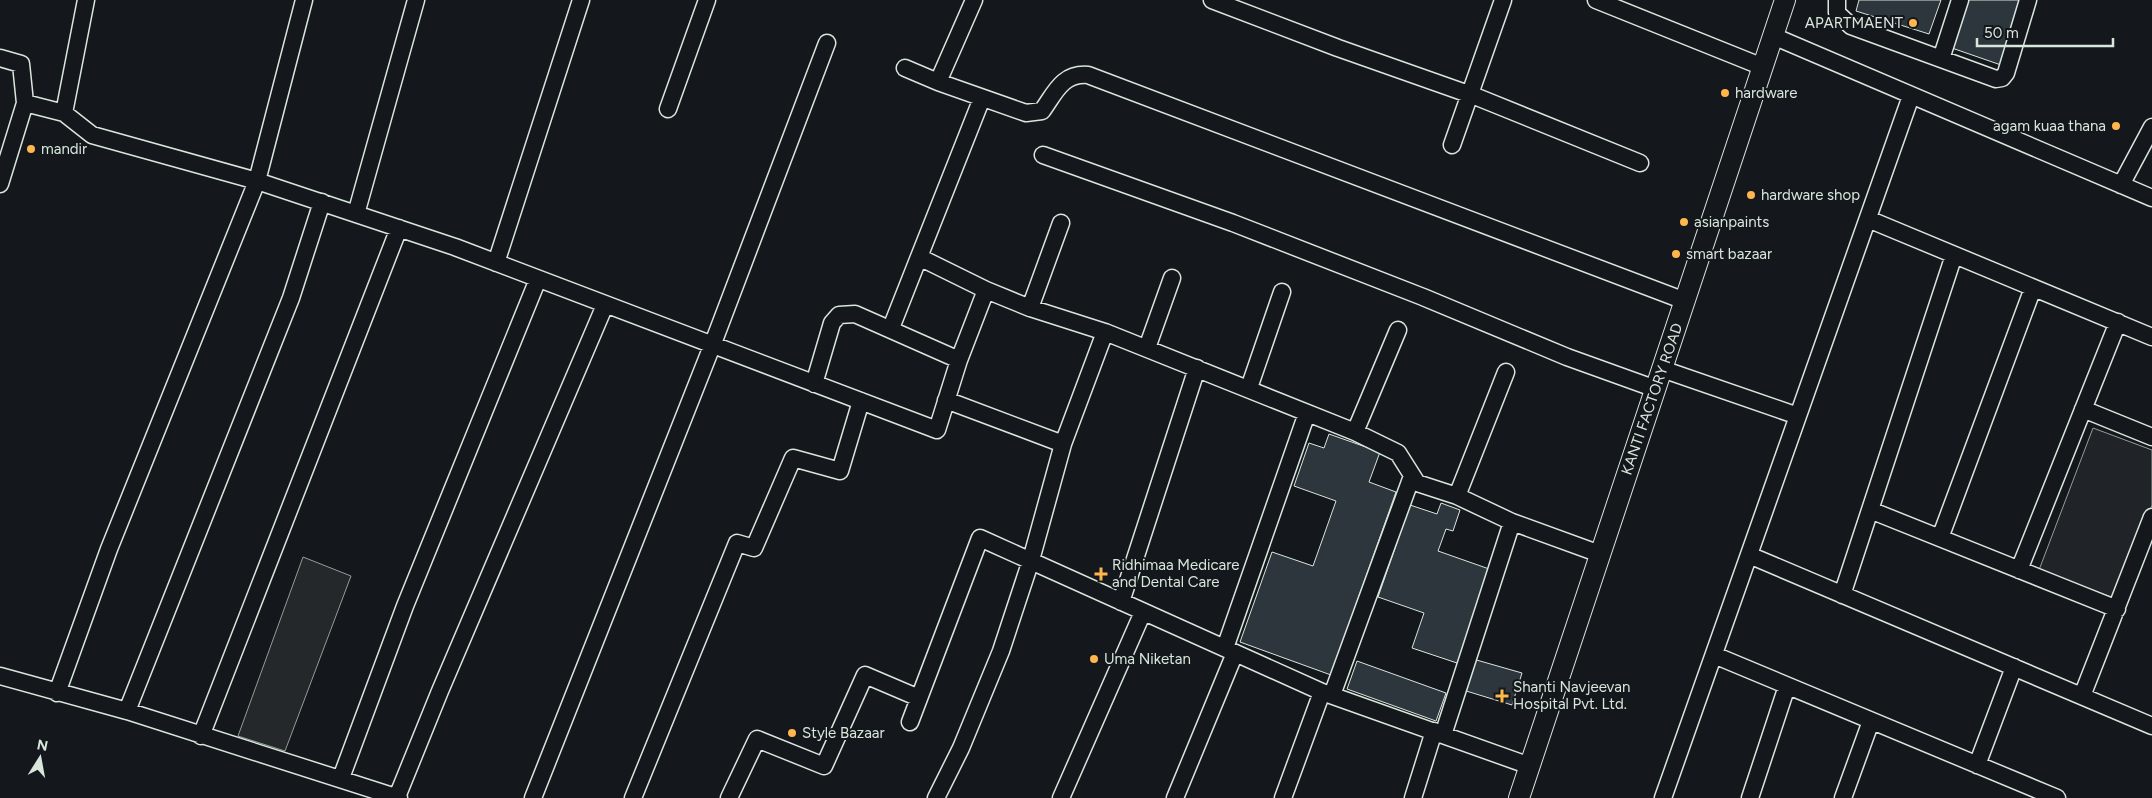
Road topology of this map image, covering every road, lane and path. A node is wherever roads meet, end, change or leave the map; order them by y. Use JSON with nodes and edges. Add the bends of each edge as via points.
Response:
{"nodes":[{"id":1,"x":86,"y":0,"type":"edge"},
{"id":2,"x":304,"y":0,"type":"edge"},
{"id":3,"x":416,"y":0,"type":"edge"},
{"id":4,"x":581,"y":0,"type":"edge"},
{"id":5,"x":708,"y":0,"type":"edge"},
{"id":6,"x":974,"y":0,"type":"edge"},
{"id":7,"x":1212,"y":0,"type":"edge"},
{"id":8,"x":1503,"y":0,"type":"edge"},
{"id":9,"x":1596,"y":0,"type":"edge"},
{"id":10,"x":1785,"y":0,"type":"edge"},
{"id":11,"x":1837,"y":0,"type":"edge"},
{"id":12,"x":1960,"y":0,"type":"edge"},
{"id":13,"x":2028,"y":0,"type":"edge"},
{"id":14,"x":1774,"y":36,"type":"junction"},
{"id":15,"x":826,"y":43,"type":"dead end"},
{"id":16,"x":0,"y":58,"type":"edge"},
{"id":17,"x":1941,"y":59,"type":"junction"},
{"id":18,"x":1763,"y":67,"type":"junction"},
{"id":19,"x":905,"y":68,"type":"dead end"},
{"id":20,"x":938,"y":82,"type":"junction"},
{"id":21,"x":1469,"y":94,"type":"junction"},
{"id":22,"x":1911,"y":96,"type":"junction"},
{"id":23,"x":982,"y":98,"type":"junction"},
{"id":24,"x":25,"y":103,"type":"junction"},
{"id":25,"x":668,"y":109,"type":"dead end"},
{"id":26,"x":64,"y":113,"type":"junction"},
{"id":27,"x":2152,"y":127,"type":"edge"},
{"id":28,"x":1452,"y":145,"type":"dead end"},
{"id":29,"x":1043,"y":155,"type":"dead end"},
{"id":30,"x":1640,"y":162,"type":"dead end"},
{"id":31,"x":256,"y":181,"type":"junction"},
{"id":32,"x":0,"y":184,"type":"edge"},
{"id":33,"x":2121,"y":185,"type":"junction"},
{"id":34,"x":2152,"y":198,"type":"edge"},
{"id":35,"x":322,"y":202,"type":"junction"},
{"id":36,"x":356,"y":214,"type":"junction"},
{"id":37,"x":1868,"y":219,"type":"junction"},
{"id":38,"x":1061,"y":223,"type":"dead end"},
{"id":39,"x":399,"y":228,"type":"junction"},
{"id":40,"x":1954,"y":255,"type":"junction"},
{"id":41,"x":919,"y":258,"type":"junction"},
{"id":42,"x":496,"y":262,"type":"junction"},
{"id":43,"x":1172,"y":278,"type":"dead end"},
{"id":44,"x":538,"y":279,"type":"junction"},
{"id":45,"x":2033,"y":288,"type":"junction"},
{"id":46,"x":986,"y":290,"type":"junction"},
{"id":47,"x":1282,"y":292,"type":"dead end"},
{"id":48,"x":1685,"y":300,"type":"junction"},
{"id":49,"x":606,"y":305,"type":"junction"},
{"id":50,"x":1030,"y":308,"type":"junction"},
{"id":51,"x":2118,"y":322,"type":"junction"},
{"id":52,"x":890,"y":328,"type":"junction"},
{"id":53,"x":1398,"y":330,"type":"dead end"},
{"id":54,"x":1105,"y":332,"type":"junction"},
{"id":55,"x":2152,"y":337,"type":"edge"},
{"id":56,"x":712,"y":346,"type":"junction"},
{"id":57,"x":1147,"y":348,"type":"junction"},
{"id":58,"x":959,"y":360,"type":"junction"},
{"id":59,"x":1197,"y":368,"type":"junction"},
{"id":60,"x":1662,"y":369,"type":"junction"},
{"id":61,"x":1506,"y":372,"type":"dead end"},
{"id":62,"x":814,"y":384,"type":"junction"},
{"id":63,"x":1249,"y":388,"type":"junction"},
{"id":64,"x":1656,"y":389,"type":"junction"},
{"id":65,"x":946,"y":400,"type":"junction"},
{"id":66,"x":861,"y":401,"type":"junction"},
{"id":67,"x":2083,"y":409,"type":"junction"},
{"id":68,"x":1306,"y":413,"type":"junction"},
{"id":69,"x":1798,"y":416,"type":"junction"},
{"id":70,"x":1355,"y":432,"type":"junction"},
{"id":71,"x":2152,"y":437,"type":"edge"},
{"id":72,"x":1064,"y":444,"type":"junction"},
{"id":73,"x":1412,"y":476,"type":"junction"},
{"id":74,"x":1457,"y":496,"type":"junction"},
{"id":75,"x":1870,"y":510,"type":"junction"},
{"id":76,"x":2152,"y":517,"type":"edge"},
{"id":77,"x":1512,"y":522,"type":"junction"},
{"id":78,"x":1940,"y":538,"type":"junction"},
{"id":79,"x":1600,"y":554,"type":"junction"},
{"id":80,"x":1749,"y":555,"type":"junction"},
{"id":81,"x":1030,"y":560,"type":"junction"},
{"id":82,"x":2019,"y":570,"type":"junction"},
{"id":83,"x":1842,"y":595,"type":"junction"},
{"id":84,"x":1122,"y":602,"type":"junction"},
{"id":85,"x":2117,"y":609,"type":"junction"},
{"id":86,"x":1142,"y":612,"type":"junction"},
{"id":87,"x":1230,"y":650,"type":"junction"},
{"id":88,"x":1714,"y":655,"type":"junction"},
{"id":89,"x":2014,"y":667,"type":"junction"},
{"id":90,"x":0,"y":676,"type":"edge"},
{"id":91,"x":1787,"y":686,"type":"junction"},
{"id":92,"x":57,"y":693,"type":"junction"},
{"id":93,"x":1327,"y":693,"type":"junction"},
{"id":94,"x":2082,"y":696,"type":"junction"},
{"id":95,"x":919,"y":698,"type":"junction"},
{"id":96,"x":127,"y":711,"type":"junction"},
{"id":97,"x":1871,"y":721,"type":"junction"},
{"id":98,"x":910,"y":722,"type":"dead end"},
{"id":99,"x":2152,"y":726,"type":"edge"},
{"id":100,"x":1438,"y":733,"type":"junction"},
{"id":101,"x":201,"y":736,"type":"junction"},
{"id":102,"x":1977,"y":765,"type":"junction"},
{"id":103,"x":1530,"y":766,"type":"junction"},
{"id":104,"x":341,"y":778,"type":"junction"},
{"id":105,"x":1522,"y":797,"type":"edge"},
{"id":106,"x":398,"y":798,"type":"edge"},
{"id":107,"x":533,"y":798,"type":"edge"},
{"id":108,"x":633,"y":798,"type":"edge"},
{"id":109,"x":729,"y":798,"type":"edge"},
{"id":110,"x":936,"y":798,"type":"edge"},
{"id":111,"x":1062,"y":798,"type":"edge"},
{"id":112,"x":1175,"y":798,"type":"edge"},
{"id":113,"x":1283,"y":798,"type":"edge"},
{"id":114,"x":1413,"y":798,"type":"edge"},
{"id":115,"x":1663,"y":798,"type":"edge"},
{"id":116,"x":1750,"y":798,"type":"edge"},
{"id":117,"x":1843,"y":798,"type":"edge"},
{"id":118,"x":2056,"y":798,"type":"edge"}],
"edges":[{"from":1,"to":26,"type":"street"},
{"from":2,"to":31,"type":"street"},
{"from":3,"to":36,"type":"street"},
{"from":4,"to":42,"type":"street"},
{"from":5,"to":25,"type":"street"},
{"from":6,"to":20,"type":"street"},
{"from":7,"to":21,"type":"street"},
{"from":8,"to":21,"type":"street"},
{"from":9,"to":18,"type":"street"},
{"from":10,"to":14,"type":"street","name":"KANTI FACTORY ROAD"},
{"from":11,"to":17,"type":"street","via":[[1837,13],[1851,26]]},
{"from":12,"to":17,"type":"street"},
{"from":13,"to":17,"type":"street","via":[[2002,78],[1988,77]]},
{"from":14,"to":18,"type":"street","name":"KANTI FACTORY ROAD"},
{"from":14,"to":22,"type":"street"},
{"from":15,"to":56,"type":"street"},
{"from":16,"to":24,"type":"street","via":[[21,64]]},
{"from":18,"to":48,"type":"street","name":"KANTI FACTORY ROAD"},
{"from":19,"to":20,"type":"street"},
{"from":20,"to":23,"type":"street"},
{"from":21,"to":28,"type":"street"},
{"from":21,"to":30,"type":"street"},
{"from":22,"to":33,"type":"street"},
{"from":22,"to":37,"type":"street"},
{"from":23,"to":41,"type":"street"},
{"from":23,"to":48,"type":"street","via":[[1026,113],[1042,111],[1064,81],[1075,74],[1088,75]]},
{"from":24,"to":26,"type":"street"},
{"from":24,"to":32,"type":"street"},
{"from":26,"to":31,"type":"street","via":[[92,135]]},
{"from":27,"to":33,"type":"street"},
{"from":29,"to":64,"type":"street","via":[[1233,224],[1567,357]]},
{"from":31,"to":35,"type":"street"},
{"from":31,"to":92,"type":"street","via":[[108,549]]},
{"from":33,"to":34,"type":"street"},
{"from":35,"to":36,"type":"street"},
{"from":35,"to":96,"type":"street","via":[[291,298]]},
{"from":36,"to":39,"type":"street"},
{"from":37,"to":40,"type":"street"},
{"from":37,"to":69,"type":"street"},
{"from":38,"to":50,"type":"street"},
{"from":39,"to":42,"type":"street"},
{"from":39,"to":101,"type":"street"},
{"from":40,"to":45,"type":"street"},
{"from":40,"to":75,"type":"street"},
{"from":41,"to":46,"type":"street"},
{"from":41,"to":52,"type":"street"},
{"from":42,"to":44,"type":"street"},
{"from":43,"to":57,"type":"street"},
{"from":44,"to":49,"type":"street"},
{"from":44,"to":104,"type":"street","via":[[404,606]]},
{"from":45,"to":51,"type":"street"},
{"from":45,"to":78,"type":"street"},
{"from":46,"to":50,"type":"street"},
{"from":46,"to":58,"type":"street"},
{"from":47,"to":63,"type":"street"},
{"from":48,"to":60,"type":"street","name":"KANTI FACTORY ROAD"},
{"from":49,"to":56,"type":"street"},
{"from":49,"to":106,"type":"street","via":[[440,691]]},
{"from":50,"to":54,"type":"street"},
{"from":51,"to":55,"type":"street"},
{"from":51,"to":67,"type":"street"},
{"from":52,"to":58,"type":"street"},
{"from":52,"to":62,"type":"street","via":[[855,314],[839,315],[832,323]]},
{"from":53,"to":70,"type":"street"},
{"from":54,"to":57,"type":"street"},
{"from":54,"to":72,"type":"street"},
{"from":56,"to":62,"type":"street"},
{"from":56,"to":107,"type":"street"},
{"from":57,"to":59,"type":"street"},
{"from":58,"to":65,"type":"street"},
{"from":59,"to":63,"type":"street"},
{"from":59,"to":84,"type":"street"},
{"from":60,"to":64,"type":"street","name":"KANTI FACTORY ROAD"},
{"from":60,"to":69,"type":"street"},
{"from":61,"to":74,"type":"street"},
{"from":62,"to":66,"type":"street"},
{"from":63,"to":68,"type":"street"},
{"from":64,"to":79,"type":"street","name":"KANTI FACTORY ROAD"},
{"from":65,"to":66,"type":"street","via":[[937,430]]},
{"from":65,"to":72,"type":"street"},
{"from":66,"to":108,"type":"street","via":[[840,471],[793,458],[754,548],[737,543]]},
{"from":67,"to":71,"type":"street"},
{"from":67,"to":82,"type":"street"},
{"from":68,"to":70,"type":"street"},
{"from":68,"to":87,"type":"street"},
{"from":69,"to":80,"type":"street"},
{"from":70,"to":73,"type":"street","via":[[1398,453]]},
{"from":72,"to":81,"type":"street"},
{"from":73,"to":74,"type":"street","via":[[1417,483]]},
{"from":73,"to":93,"type":"street"},
{"from":74,"to":77,"type":"street"},
{"from":75,"to":78,"type":"street"},
{"from":75,"to":83,"type":"street"},
{"from":76,"to":85,"type":"street"},
{"from":77,"to":79,"type":"street"},
{"from":77,"to":100,"type":"street"},
{"from":78,"to":82,"type":"street"},
{"from":79,"to":103,"type":"street","name":"KANTI FACTORY ROAD"},
{"from":80,"to":83,"type":"street"},
{"from":80,"to":88,"type":"street"},
{"from":81,"to":84,"type":"street"},
{"from":81,"to":95,"type":"street","via":[[980,538]]},
{"from":81,"to":110,"type":"street","via":[[1001,651],[961,748]]},
{"from":82,"to":85,"type":"street"},
{"from":83,"to":89,"type":"street"},
{"from":84,"to":86,"type":"street"},
{"from":85,"to":94,"type":"street"},
{"from":86,"to":87,"type":"street"},
{"from":86,"to":111,"type":"street"},
{"from":87,"to":93,"type":"street"},
{"from":87,"to":112,"type":"street"},
{"from":88,"to":91,"type":"street"},
{"from":88,"to":115,"type":"street"},
{"from":89,"to":94,"type":"street"},
{"from":89,"to":102,"type":"street"},
{"from":90,"to":92,"type":"street"},
{"from":91,"to":97,"type":"street"},
{"from":91,"to":116,"type":"street"},
{"from":92,"to":96,"type":"street"},
{"from":93,"to":100,"type":"street"},
{"from":93,"to":113,"type":"street"},
{"from":94,"to":99,"type":"street"},
{"from":95,"to":98,"type":"street"},
{"from":95,"to":109,"type":"street","via":[[865,676],[824,766],[757,739]]},
{"from":96,"to":101,"type":"street"},
{"from":97,"to":102,"type":"street"},
{"from":97,"to":117,"type":"street"},
{"from":100,"to":103,"type":"street"},
{"from":100,"to":114,"type":"street"},
{"from":101,"to":104,"type":"street"},
{"from":102,"to":118,"type":"street"},
{"from":103,"to":105,"type":"street","name":"KANTI FACTORY ROAD"},
{"from":104,"to":106,"type":"street"}]}
